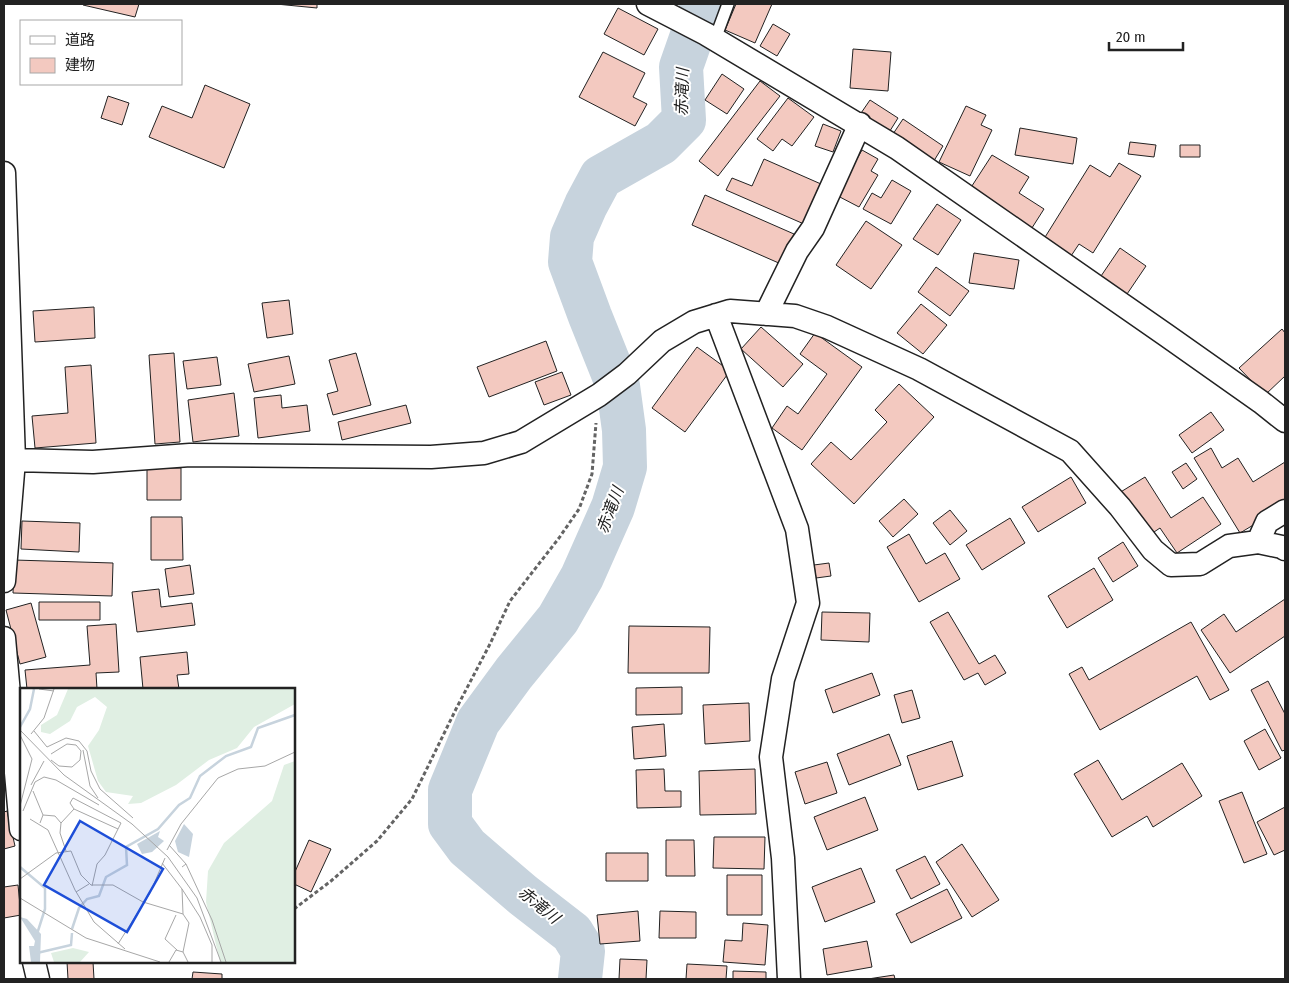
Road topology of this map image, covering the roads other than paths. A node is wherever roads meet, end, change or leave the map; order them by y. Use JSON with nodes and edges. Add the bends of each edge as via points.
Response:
{"nodes":[{"id":1,"x":648,"y":4,"type":"edge"},
{"id":2,"x":728,"y":4,"type":"edge"},
{"id":3,"x":710,"y":37,"type":"junction"},
{"id":4,"x":860,"y":124,"type":"junction"},
{"id":5,"x":4,"y":173,"type":"edge"},
{"id":6,"x":766,"y":314,"type":"junction"},
{"id":7,"x":716,"y":315,"type":"junction"},
{"id":8,"x":1285,"y":421,"type":"edge"},
{"id":9,"x":9,"y":461,"type":"edge"},
{"id":10,"x":1285,"y":511,"type":"edge"},
{"id":11,"x":1258,"y":542,"type":"junction"},
{"id":12,"x":1285,"y":549,"type":"edge"},
{"id":13,"x":4,"y":582,"type":"edge"},
{"id":14,"x":4,"y":638,"type":"edge"},
{"id":15,"x":20,"y":819,"type":"edge"},
{"id":16,"x":34,"y":963,"type":"edge"},
{"id":17,"x":38,"y":979,"type":"edge"},
{"id":18,"x":790,"y":979,"type":"edge"}],
"edges":[{"from":1,"to":3,"type":"street"},
{"from":2,"to":3,"type":"lane"},
{"from":3,"to":4,"type":"street"},
{"from":4,"to":6,"type":"street","via":[[813,228],[797,251]]},
{"from":4,"to":8,"type":"street","via":[[1142,318]]},
{"from":5,"to":9,"type":"street"},
{"from":6,"to":7,"type":"street","via":[[730,311]]},
{"from":6,"to":11,"type":"street","via":[[795,316],[852,338],[919,369],[1070,451],[1120,507],[1152,550],[1171,565],[1200,564],[1229,546]]},
{"from":7,"to":9,"type":"street","via":[[694,322],[662,340],[627,374],[598,395],[520,442],[484,453],[431,457],[190,455],[93,462]]},
{"from":7,"to":18,"type":"street","via":[[796,529],[808,603],[783,679],[771,757],[784,858]]},
{"from":9,"to":13,"type":"street"},
{"from":10,"to":11,"type":"street","via":[[1267,522]]},
{"from":11,"to":12,"type":"street"},
{"from":14,"to":15,"type":"street"},
{"from":16,"to":17,"type":"street"}]}
